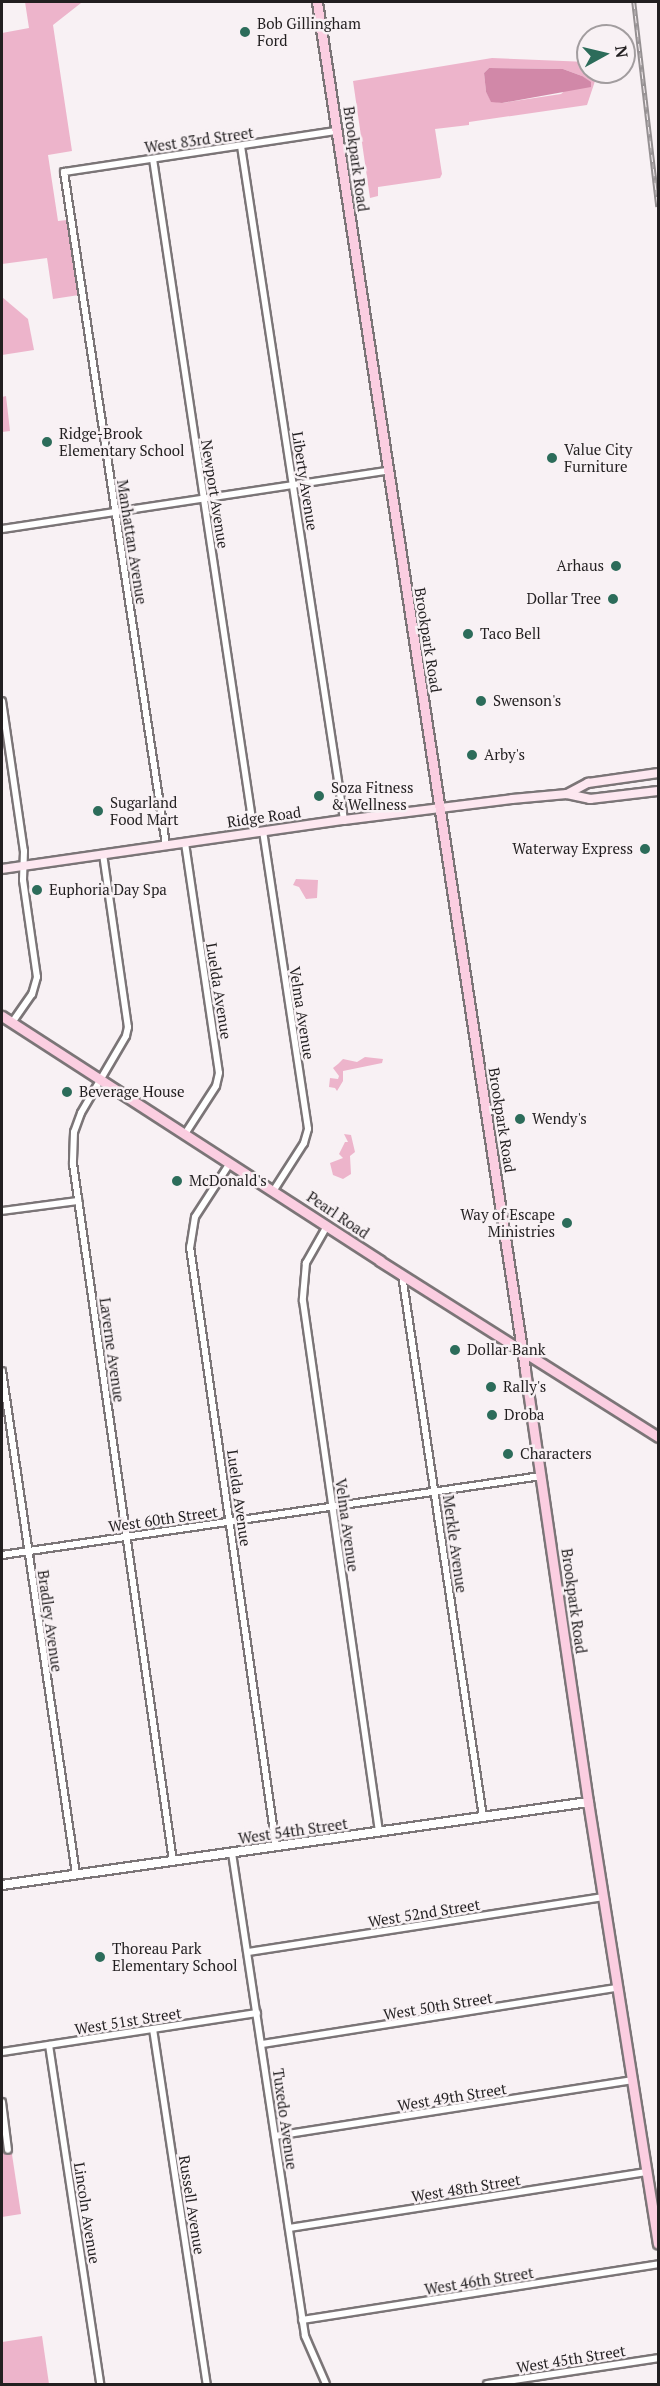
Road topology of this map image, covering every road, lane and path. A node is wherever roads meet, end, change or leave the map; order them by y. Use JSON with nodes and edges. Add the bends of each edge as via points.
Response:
{"nodes":[{"id":1,"x":317,"y":2,"type":"edge"},
{"id":2,"x":336,"y":131,"type":"junction"},
{"id":3,"x":241,"y":146,"type":"junction"},
{"id":4,"x":153,"y":159,"type":"junction"},
{"id":5,"x":64,"y":172,"type":"joint"},
{"id":6,"x":387,"y":471,"type":"junction"},
{"id":7,"x":294,"y":484,"type":"junction"},
{"id":8,"x":204,"y":497,"type":"junction"},
{"id":9,"x":115,"y":512,"type":"junction"},
{"id":10,"x":2,"y":529,"type":"edge"},
{"id":11,"x":2,"y":701,"type":"edge"},
{"id":12,"x":658,"y":773,"type":"edge"},
{"id":13,"x":658,"y":792,"type":"edge"},
{"id":14,"x":567,"y":794,"type":"junction"},
{"id":15,"x":439,"y":809,"type":"junction"},
{"id":16,"x":344,"y":820,"type":"junction"},
{"id":17,"x":258,"y":832,"type":"junction"},
{"id":18,"x":185,"y":843,"type":"junction"},
{"id":19,"x":166,"y":845,"type":"junction"},
{"id":20,"x":103,"y":854,"type":"junction"},
{"id":21,"x":24,"y":865,"type":"junction"},
{"id":22,"x":2,"y":869,"type":"edge"},
{"id":23,"x":2,"y":1016,"type":"edge"},
{"id":24,"x":12,"y":1023,"type":"junction"},
{"id":25,"x":100,"y":1077,"type":"junction"},
{"id":26,"x":185,"y":1134,"type":"junction"},
{"id":27,"x":230,"y":1163,"type":"junction"},
{"id":28,"x":274,"y":1190,"type":"junction"},
{"id":29,"x":78,"y":1201,"type":"junction"},
{"id":30,"x":2,"y":1211,"type":"edge"},
{"id":31,"x":327,"y":1226,"type":"junction"},
{"id":32,"x":402,"y":1275,"type":"junction"},
{"id":33,"x":522,"y":1350,"type":"junction"},
{"id":34,"x":2,"y":1371,"type":"edge"},
{"id":35,"x":658,"y":1437,"type":"edge"},
{"id":36,"x":541,"y":1476,"type":"junction"},
{"id":37,"x":435,"y":1492,"type":"junction"},
{"id":38,"x":332,"y":1506,"type":"junction"},
{"id":39,"x":230,"y":1521,"type":"junction"},
{"id":40,"x":128,"y":1536,"type":"junction"},
{"id":41,"x":28,"y":1551,"type":"junction"},
{"id":42,"x":2,"y":1555,"type":"edge"},
{"id":43,"x":588,"y":1803,"type":"junction"},
{"id":44,"x":483,"y":1817,"type":"junction"},
{"id":45,"x":379,"y":1832,"type":"junction"},
{"id":46,"x":276,"y":1846,"type":"junction"},
{"id":47,"x":232,"y":1853,"type":"junction"},
{"id":48,"x":173,"y":1861,"type":"junction"},
{"id":49,"x":76,"y":1874,"type":"junction"},
{"id":50,"x":2,"y":1885,"type":"edge"},
{"id":51,"x":604,"y":1897,"type":"junction"},
{"id":52,"x":248,"y":1952,"type":"junction"},
{"id":53,"x":617,"y":1988,"type":"junction"},
{"id":54,"x":257,"y":2013,"type":"junction"},
{"id":55,"x":153,"y":2029,"type":"junction"},
{"id":56,"x":262,"y":2044,"type":"junction"},
{"id":57,"x":49,"y":2045,"type":"junction"},
{"id":58,"x":2,"y":2052,"type":"edge"},
{"id":59,"x":632,"y":2080,"type":"junction"},
{"id":60,"x":2,"y":2102,"type":"edge"},
{"id":61,"x":275,"y":2136,"type":"junction"},
{"id":62,"x":8,"y":2150,"type":"dead end"},
{"id":63,"x":647,"y":2172,"type":"junction"},
{"id":64,"x":289,"y":2228,"type":"junction"},
{"id":65,"x":658,"y":2243,"type":"edge"},
{"id":66,"x":658,"y":2264,"type":"edge"},
{"id":67,"x":302,"y":2320,"type":"junction"},
{"id":68,"x":658,"y":2358,"type":"edge"},
{"id":69,"x":326,"y":2382,"type":"edge"},
{"id":70,"x":100,"y":2385,"type":"edge"},
{"id":71,"x":207,"y":2385,"type":"edge"},
{"id":72,"x":335,"y":2385,"type":"edge"},
{"id":73,"x":487,"y":2385,"type":"edge"}],
"edges":[{"from":1,"to":2,"type":"main road","name":"Brookpark Road"},
{"from":2,"to":3,"type":"street","name":"West 83rd Street"},
{"from":2,"to":6,"type":"main road","name":"Brookpark Road"},
{"from":3,"to":4,"type":"street","name":"West 83rd Street"},
{"from":3,"to":7,"type":"street","name":"Liberty Avenue"},
{"from":4,"to":5,"type":"street","name":"West 83rd Street"},
{"from":4,"to":8,"type":"street","name":"Newport Avenue"},
{"from":5,"to":9,"type":"street","name":"Manhattan Avenue"},
{"from":6,"to":7,"type":"street"},
{"from":6,"to":15,"type":"main road","name":"Brookpark Road"},
{"from":7,"to":8,"type":"street"},
{"from":7,"to":16,"type":"street","name":"Liberty Avenue"},
{"from":8,"to":9,"type":"street"},
{"from":8,"to":17,"type":"street","name":"Newport Avenue"},
{"from":9,"to":10,"type":"street"},
{"from":9,"to":19,"type":"street","name":"Manhattan Avenue"},
{"from":11,"to":21,"type":"street"},
{"from":12,"to":14,"type":"main road","name":"Ridge Road","via":[[588,783]]},
{"from":13,"to":14,"type":"main road","name":"Ridge Road","via":[[590,799]]},
{"from":14,"to":15,"type":"main road","name":"Ridge Road"},
{"from":15,"to":16,"type":"main road","name":"Ridge Road"},
{"from":15,"to":33,"type":"main road","name":"Brookpark Road"},
{"from":16,"to":17,"type":"main road","name":"Ridge Road"},
{"from":17,"to":18,"type":"main road","name":"Ridge Road"},
{"from":17,"to":28,"type":"street","name":"Velma Avenue","via":[[308,1129],[304,1143]]},
{"from":18,"to":19,"type":"main road","name":"Ridge Road"},
{"from":18,"to":26,"type":"street","name":"Luelda Avenue","via":[[219,1073],[216,1086]]},
{"from":19,"to":20,"type":"main road","name":"Ridge Road"},
{"from":20,"to":21,"type":"main road","name":"Ridge Road"},
{"from":20,"to":25,"type":"street","name":"Laverne Avenue","via":[[128,1025],[126,1036]]},
{"from":21,"to":22,"type":"main road","name":"Ridge Road"},
{"from":21,"to":24,"type":"street","via":[[37,981]]},
{"from":23,"to":24,"type":"main road","name":"Pearl Road"},
{"from":24,"to":25,"type":"main road","name":"Pearl Road"},
{"from":25,"to":26,"type":"main road","name":"Pearl Road"},
{"from":25,"to":29,"type":"street","name":"Laverne Avenue","via":[[74,1132]]},
{"from":26,"to":27,"type":"main road","name":"Pearl Road"},
{"from":27,"to":28,"type":"main road","name":"Pearl Road"},
{"from":27,"to":39,"type":"street","name":"Luelda Avenue","via":[[195,1217],[190,1247]]},
{"from":28,"to":31,"type":"main road","name":"Pearl Road"},
{"from":29,"to":30,"type":"street"},
{"from":29,"to":40,"type":"street","name":"Laverne Avenue"},
{"from":31,"to":32,"type":"main road","name":"Pearl Road"},
{"from":31,"to":38,"type":"street","name":"Velma Avenue","via":[[306,1263],[302,1288]]},
{"from":32,"to":33,"type":"main road","name":"Pearl Road"},
{"from":32,"to":37,"type":"street","name":"Merkle Avenue"},
{"from":33,"to":35,"type":"main road","name":"Pearl Road"},
{"from":33,"to":36,"type":"main road","name":"Brookpark Road"},
{"from":34,"to":41,"type":"street","name":"Bradley Avenue"},
{"from":36,"to":37,"type":"street","name":"West 60th Street"},
{"from":36,"to":43,"type":"main road","name":"Brookpark Road"},
{"from":37,"to":38,"type":"street","name":"West 60th Street"},
{"from":37,"to":44,"type":"street","name":"Merkle Avenue"},
{"from":38,"to":39,"type":"street","name":"West 60th Street"},
{"from":38,"to":45,"type":"street","name":"Velma Avenue"},
{"from":39,"to":40,"type":"street","name":"West 60th Street"},
{"from":39,"to":46,"type":"street","name":"Luelda Avenue"},
{"from":40,"to":41,"type":"street","name":"West 60th Street"},
{"from":40,"to":48,"type":"street","name":"Laverne Avenue"},
{"from":41,"to":42,"type":"street","name":"West 60th Street"},
{"from":41,"to":49,"type":"street","name":"Bradley Avenue"},
{"from":43,"to":44,"type":"street","name":"West 54th Street"},
{"from":43,"to":51,"type":"main road","name":"Brookpark Road"},
{"from":44,"to":45,"type":"street","name":"West 54th Street"},
{"from":45,"to":46,"type":"street","name":"West 54th Street"},
{"from":46,"to":47,"type":"street","name":"West 54th Street"},
{"from":47,"to":48,"type":"street","name":"West 54th Street"},
{"from":47,"to":52,"type":"street","name":"Tuxedo Avenue"},
{"from":48,"to":49,"type":"street","name":"West 54th Street"},
{"from":49,"to":50,"type":"street","name":"West 54th Street"},
{"from":51,"to":52,"type":"street","name":"West 52nd Street"},
{"from":51,"to":53,"type":"main road","name":"Brookpark Road"},
{"from":52,"to":54,"type":"street","name":"Tuxedo Avenue"},
{"from":53,"to":56,"type":"street","name":"West 50th Street"},
{"from":53,"to":59,"type":"main road","name":"Brookpark Road"},
{"from":54,"to":55,"type":"street","name":"West 51st Street"},
{"from":54,"to":56,"type":"street","name":"Tuxedo Avenue"},
{"from":55,"to":57,"type":"street","name":"West 51st Street"},
{"from":55,"to":71,"type":"street","name":"Russell Avenue"},
{"from":56,"to":61,"type":"street","name":"Tuxedo Avenue"},
{"from":57,"to":58,"type":"street","name":"West 51st Street"},
{"from":57,"to":70,"type":"street","name":"Lincoln Avenue"},
{"from":59,"to":61,"type":"street","name":"West 49th Street"},
{"from":59,"to":63,"type":"main road","name":"Brookpark Road"},
{"from":60,"to":62,"type":"street"},
{"from":61,"to":64,"type":"street","name":"Tuxedo Avenue"},
{"from":63,"to":64,"type":"street","name":"West 48th Street"},
{"from":63,"to":65,"type":"main road","name":"Brookpark Road"},
{"from":64,"to":67,"type":"street","name":"Tuxedo Avenue"},
{"from":66,"to":67,"type":"street","name":"West 46th Street"},
{"from":67,"to":69,"type":"street","name":"Tuxedo Avenue"},
{"from":68,"to":73,"type":"street","name":"West 45th Street"},
{"from":69,"to":72,"type":"street"}]}
